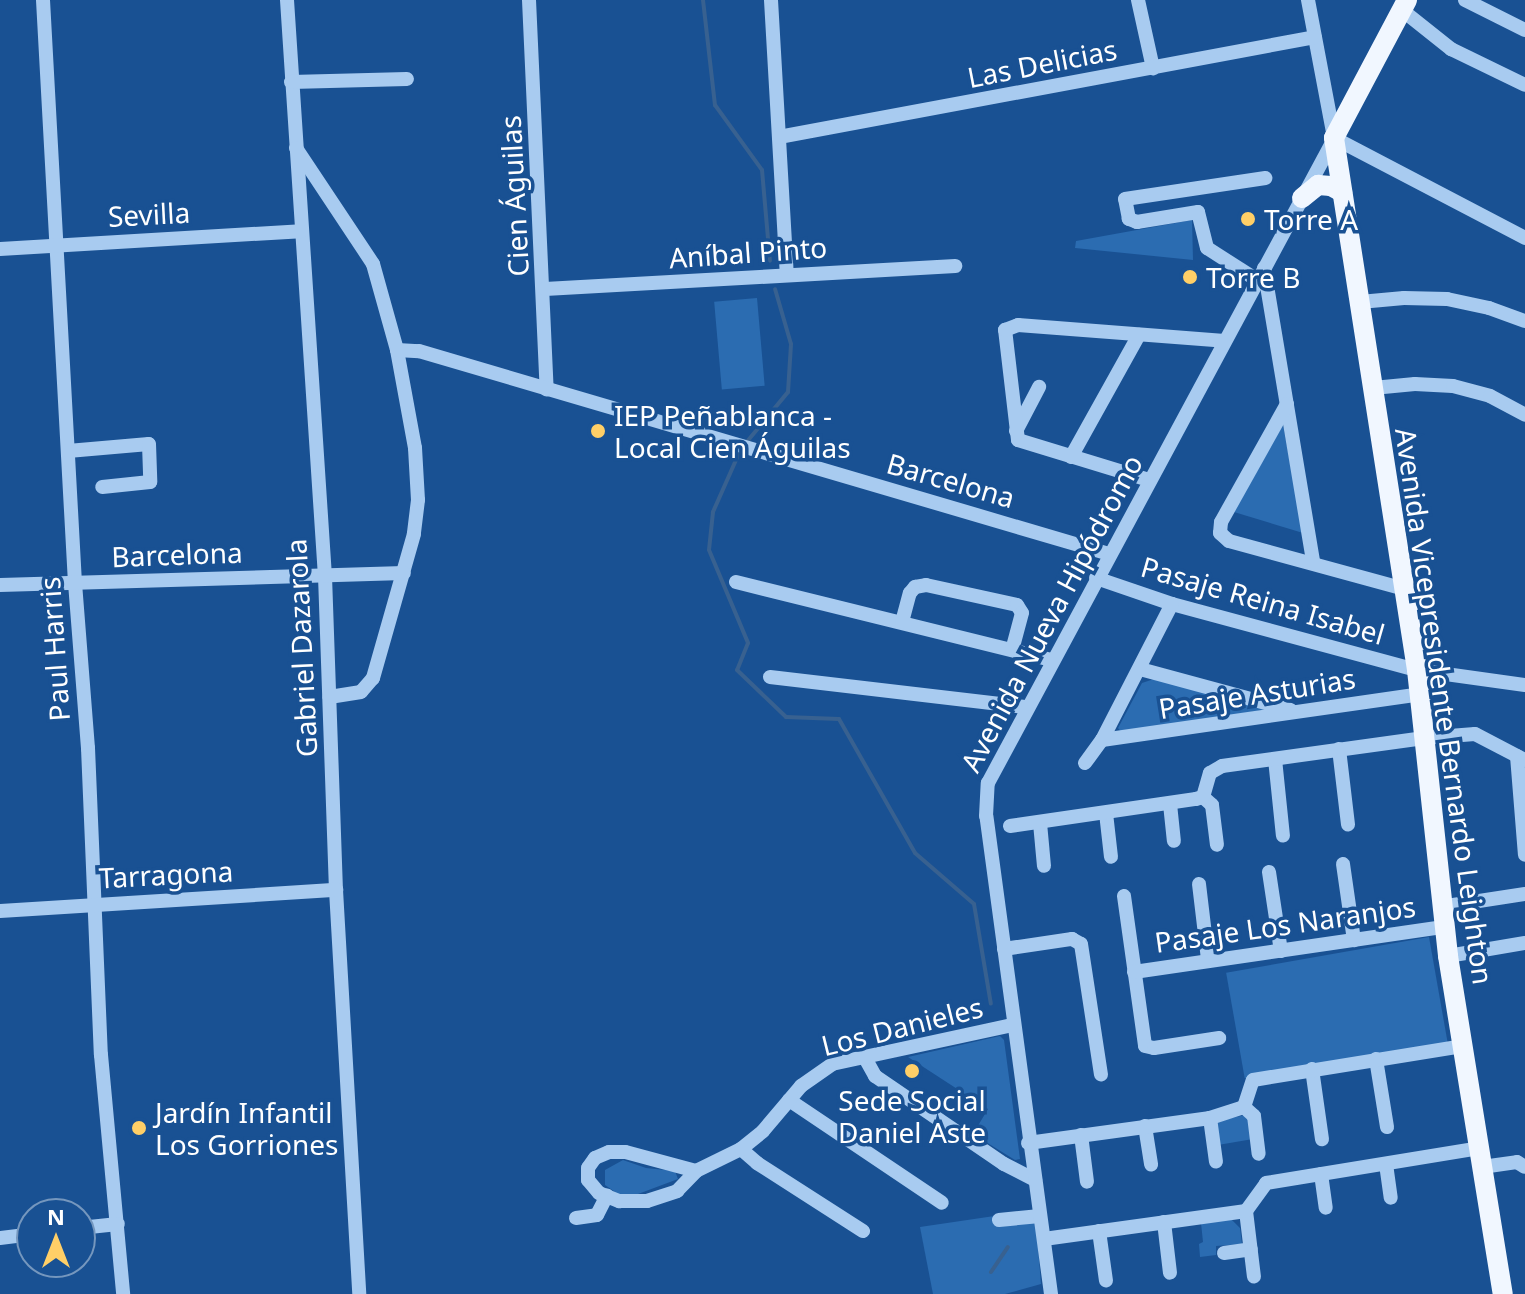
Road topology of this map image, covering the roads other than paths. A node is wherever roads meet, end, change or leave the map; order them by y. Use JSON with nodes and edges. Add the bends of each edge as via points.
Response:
{"nodes":[{"id":1,"x":43,"y":0,"type":"edge"},
{"id":2,"x":287,"y":0,"type":"edge"},
{"id":3,"x":529,"y":0,"type":"edge"},
{"id":4,"x":771,"y":0,"type":"edge"},
{"id":5,"x":1138,"y":0,"type":"edge"},
{"id":6,"x":1308,"y":0,"type":"edge"},
{"id":7,"x":1465,"y":0,"type":"edge"},
{"id":8,"x":1404,"y":5,"type":"edge"},
{"id":9,"x":1525,"y":30,"type":"edge"},
{"id":10,"x":1315,"y":37,"type":"junction"},
{"id":11,"x":1153,"y":68,"type":"junction"},
{"id":12,"x":407,"y":79,"type":"dead end"},
{"id":13,"x":291,"y":82,"type":"junction"},
{"id":14,"x":1525,"y":85,"type":"edge"},
{"id":15,"x":779,"y":137,"type":"junction"},
{"id":16,"x":1334,"y":138,"type":"junction"},
{"id":17,"x":295,"y":147,"type":"junction"},
{"id":18,"x":1265,"y":178,"type":"dead end"},
{"id":19,"x":1342,"y":192,"type":"junction"},
{"id":20,"x":1302,"y":198,"type":"junction"},
{"id":21,"x":300,"y":231,"type":"junction"},
{"id":22,"x":1525,"y":238,"type":"edge"},
{"id":23,"x":57,"y":245,"type":"junction"},
{"id":24,"x":0,"y":249,"type":"edge"},
{"id":25,"x":955,"y":266,"type":"dead end"},
{"id":26,"x":787,"y":274,"type":"junction"},
{"id":27,"x":1260,"y":274,"type":"junction"},
{"id":28,"x":545,"y":289,"type":"junction"},
{"id":29,"x":1360,"y":302,"type":"junction"},
{"id":30,"x":1525,"y":321,"type":"edge"},
{"id":31,"x":1139,"y":335,"type":"junction"},
{"id":32,"x":1224,"y":341,"type":"junction"},
{"id":33,"x":397,"y":350,"type":"junction"},
{"id":34,"x":1039,"y":387,"type":"dead end"},
{"id":35,"x":1373,"y":388,"type":"junction"},
{"id":36,"x":547,"y":390,"type":"junction"},
{"id":37,"x":1287,"y":404,"type":"junction"},
{"id":38,"x":1525,"y":415,"type":"edge"},
{"id":39,"x":1016,"y":431,"type":"junction"},
{"id":40,"x":68,"y":451,"type":"junction"},
{"id":41,"x":1071,"y":457,"type":"junction"},
{"id":42,"x":1149,"y":480,"type":"junction"},
{"id":43,"x":102,"y":487,"type":"dead end"},
{"id":44,"x":1109,"y":554,"type":"junction"},
{"id":45,"x":1313,"y":561,"type":"junction"},
{"id":46,"x":404,"y":573,"type":"junction"},
{"id":47,"x":325,"y":576,"type":"junction"},
{"id":48,"x":1096,"y":578,"type":"junction"},
{"id":49,"x":736,"y":582,"type":"dead end"},
{"id":50,"x":75,"y":583,"type":"junction"},
{"id":51,"x":0,"y":585,"type":"edge"},
{"id":52,"x":1405,"y":589,"type":"junction"},
{"id":53,"x":1172,"y":604,"type":"junction"},
{"id":54,"x":902,"y":622,"type":"junction"},
{"id":55,"x":1012,"y":650,"type":"junction"},
{"id":56,"x":1052,"y":660,"type":"junction"},
{"id":57,"x":1140,"y":669,"type":"junction"},
{"id":58,"x":1417,"y":670,"type":"junction"},
{"id":59,"x":770,"y":677,"type":"dead end"},
{"id":60,"x":1525,"y":685,"type":"edge"},
{"id":61,"x":1420,"y":694,"type":"junction"},
{"id":62,"x":329,"y":697,"type":"junction"},
{"id":63,"x":1026,"y":707,"type":"junction"},
{"id":64,"x":1299,"y":712,"type":"junction"},
{"id":65,"x":1424,"y":738,"type":"junction"},
{"id":66,"x":1102,"y":740,"type":"junction"},
{"id":67,"x":1339,"y":749,"type":"junction"},
{"id":68,"x":1521,"y":758,"type":"edge"},
{"id":69,"x":1275,"y":759,"type":"junction"},
{"id":70,"x":1085,"y":763,"type":"dead end"},
{"id":71,"x":1203,"y":797,"type":"junction"},
{"id":72,"x":1170,"y":804,"type":"junction"},
{"id":73,"x":1106,"y":813,"type":"junction"},
{"id":74,"x":1040,"y":823,"type":"junction"},
{"id":75,"x":1348,"y":824,"type":"dead end"},
{"id":76,"x":1010,"y":826,"type":"dead end"},
{"id":77,"x":1283,"y":836,"type":"dead end"},
{"id":78,"x":1174,"y":841,"type":"dead end"},
{"id":79,"x":1217,"y":845,"type":"dead end"},
{"id":80,"x":1525,"y":855,"type":"edge"},
{"id":81,"x":1111,"y":857,"type":"dead end"},
{"id":82,"x":1343,"y":864,"type":"dead end"},
{"id":83,"x":1044,"y":866,"type":"dead end"},
{"id":84,"x":1269,"y":872,"type":"dead end"},
{"id":85,"x":1199,"y":884,"type":"dead end"},
{"id":86,"x":336,"y":890,"type":"junction"},
{"id":87,"x":1525,"y":894,"type":"edge"},
{"id":88,"x":1124,"y":896,"type":"dead end"},
{"id":89,"x":94,"y":904,"type":"junction"},
{"id":90,"x":0,"y":911,"type":"edge"},
{"id":91,"x":1442,"y":917,"type":"junction"},
{"id":92,"x":1354,"y":940,"type":"junction"},
{"id":93,"x":1525,"y":943,"type":"edge"},
{"id":94,"x":1004,"y":949,"type":"junction"},
{"id":95,"x":1281,"y":951,"type":"junction"},
{"id":96,"x":1448,"y":956,"type":"junction"},
{"id":97,"x":1208,"y":959,"type":"junction"},
{"id":98,"x":1134,"y":972,"type":"junction"},
{"id":99,"x":1012,"y":1025,"type":"junction"},
{"id":100,"x":1219,"y":1038,"type":"dead end"},
{"id":101,"x":1462,"y":1046,"type":"junction"},
{"id":102,"x":864,"y":1056,"type":"junction"},
{"id":103,"x":1376,"y":1059,"type":"junction"},
{"id":104,"x":1312,"y":1069,"type":"junction"},
{"id":105,"x":1101,"y":1074,"type":"dead end"},
{"id":106,"x":789,"y":1100,"type":"junction"},
{"id":107,"x":1244,"y":1107,"type":"junction"},
{"id":108,"x":1210,"y":1118,"type":"junction"},
{"id":109,"x":1145,"y":1126,"type":"junction"},
{"id":110,"x":1387,"y":1127,"type":"dead end"},
{"id":111,"x":1081,"y":1135,"type":"junction"},
{"id":112,"x":1322,"y":1139,"type":"dead end"},
{"id":113,"x":1028,"y":1143,"type":"junction"},
{"id":114,"x":741,"y":1149,"type":"junction"},
{"id":115,"x":1259,"y":1154,"type":"dead end"},
{"id":116,"x":1481,"y":1158,"type":"junction"},
{"id":117,"x":1216,"y":1162,"type":"dead end"},
{"id":118,"x":1386,"y":1164,"type":"junction"},
{"id":119,"x":1151,"y":1165,"type":"dead end"},
{"id":120,"x":1525,"y":1167,"type":"edge"},
{"id":121,"x":696,"y":1171,"type":"junction"},
{"id":122,"x":1321,"y":1174,"type":"junction"},
{"id":123,"x":1035,"y":1180,"type":"junction"},
{"id":124,"x":1087,"y":1182,"type":"dead end"},
{"id":125,"x":607,"y":1195,"type":"junction"},
{"id":126,"x":1391,"y":1198,"type":"dead end"},
{"id":127,"x":942,"y":1203,"type":"dead end"},
{"id":128,"x":1326,"y":1208,"type":"dead end"},
{"id":129,"x":1246,"y":1211,"type":"junction"},
{"id":130,"x":1040,"y":1216,"type":"junction"},
{"id":131,"x":576,"y":1218,"type":"dead end"},
{"id":132,"x":999,"y":1220,"type":"dead end"},
{"id":133,"x":1164,"y":1222,"type":"junction"},
{"id":134,"x":118,"y":1224,"type":"junction"},
{"id":135,"x":96,"y":1226,"type":"edge"},
{"id":136,"x":863,"y":1231,"type":"dead end"},
{"id":137,"x":1099,"y":1231,"type":"junction"},
{"id":138,"x":1044,"y":1239,"type":"junction"},
{"id":139,"x":1251,"y":1249,"type":"junction"},
{"id":140,"x":1224,"y":1253,"type":"dead end"},
{"id":141,"x":1170,"y":1273,"type":"dead end"},
{"id":142,"x":1254,"y":1277,"type":"dead end"},
{"id":143,"x":1106,"y":1281,"type":"dead end"},
{"id":144,"x":123,"y":1294,"type":"edge"},
{"id":145,"x":359,"y":1294,"type":"edge"},
{"id":146,"x":1051,"y":1294,"type":"edge"},
{"id":147,"x":1503,"y":1294,"type":"edge"}],
"edges":[{"from":1,"to":23,"type":"street","name":"Paul Harris"},
{"from":2,"to":13,"type":"street","name":"Gabriel Dazarola"},
{"from":3,"to":28,"type":"street","name":"Cien Águilas"},
{"from":4,"to":15,"type":"street"},
{"from":5,"to":11,"type":"street"},
{"from":6,"to":10,"type":"street"},
{"from":7,"to":9,"type":"street"},
{"from":8,"to":14,"type":"street","via":[[1451,49]]},
{"from":8,"to":16,"type":"main road"},
{"from":10,"to":11,"type":"street","name":"Las Delicias"},
{"from":10,"to":16,"type":"street"},
{"from":11,"to":15,"type":"street","name":"Las Delicias"},
{"from":12,"to":13,"type":"street"},
{"from":13,"to":17,"type":"street","name":"Gabriel Dazarola"},
{"from":15,"to":26,"type":"street"},
{"from":16,"to":19,"type":"main road","name":"Avenida Vicepresidente Bernardo Leighton"},
{"from":16,"to":20,"type":"street","name":"Avenida Nueva Hipódromo"},
{"from":16,"to":22,"type":"street"},
{"from":17,"to":21,"type":"street","name":"Gabriel Dazarola"},
{"from":17,"to":33,"type":"street","via":[[373,264]]},
{"from":18,"to":27,"type":"street","via":[[1125,199],[1129,219],[1137,222],[1198,212],[1207,248]]},
{"from":19,"to":20,"type":"main road","via":[[1318,185]]},
{"from":19,"to":29,"type":"main road","name":"Avenida Vicepresidente Bernardo Leighton"},
{"from":20,"to":27,"type":"street","name":"Avenida Nueva Hipódromo"},
{"from":21,"to":23,"type":"street","name":"Sevilla"},
{"from":21,"to":47,"type":"street","name":"Gabriel Dazarola"},
{"from":23,"to":24,"type":"street","name":"Sevilla"},
{"from":23,"to":40,"type":"street","name":"Paul Harris"},
{"from":25,"to":26,"type":"street","name":"Aníbal Pinto"},
{"from":26,"to":28,"type":"street","name":"Aníbal Pinto"},
{"from":27,"to":32,"type":"street","name":"Avenida Nueva Hipódromo"},
{"from":27,"to":37,"type":"street"},
{"from":28,"to":36,"type":"street","name":"Cien Águilas"},
{"from":29,"to":30,"type":"street","via":[[1447,299]]},
{"from":29,"to":35,"type":"main road","name":"Avenida Vicepresidente Bernardo Leighton"},
{"from":31,"to":32,"type":"street"},
{"from":31,"to":39,"type":"street","via":[[1007,327]]},
{"from":31,"to":41,"type":"street"},
{"from":32,"to":42,"type":"street","name":"Avenida Nueva Hipódromo"},
{"from":33,"to":36,"type":"street","via":[[419,351]]},
{"from":33,"to":46,"type":"street","via":[[409,401],[418,500]]},
{"from":34,"to":39,"type":"street"},
{"from":35,"to":38,"type":"street","via":[[1453,386],[1490,396]]},
{"from":35,"to":52,"type":"main road","name":"Avenida Vicepresidente Bernardo Leighton"},
{"from":36,"to":44,"type":"street","name":"Barcelona"},
{"from":37,"to":45,"type":"street"},
{"from":37,"to":45,"type":"street","via":[[1221,522],[1220,533],[1229,541]]},
{"from":39,"to":41,"type":"street","via":[[1023,444]]},
{"from":40,"to":43,"type":"street","via":[[149,444],[150,482]]},
{"from":40,"to":50,"type":"street","name":"Paul Harris"},
{"from":41,"to":42,"type":"street"},
{"from":42,"to":44,"type":"street","name":"Avenida Nueva Hipódromo"},
{"from":44,"to":48,"type":"street","name":"Avenida Nueva Hipódromo"},
{"from":45,"to":52,"type":"street"},
{"from":46,"to":47,"type":"street","name":"Barcelona"},
{"from":46,"to":62,"type":"street","via":[[373,678],[361,692]]},
{"from":47,"to":50,"type":"street","name":"Barcelona"},
{"from":47,"to":62,"type":"street","name":"Gabriel Dazarola"},
{"from":48,"to":53,"type":"street","name":"Pasaje Reina Isabel"},
{"from":48,"to":56,"type":"street","name":"Avenida Nueva Hipódromo"},
{"from":49,"to":54,"type":"street"},
{"from":50,"to":51,"type":"street","name":"Barcelona"},
{"from":50,"to":89,"type":"street","name":"Paul Harris"},
{"from":52,"to":58,"type":"main road","name":"Avenida Vicepresidente Bernardo Leighton"},
{"from":53,"to":57,"type":"street"},
{"from":53,"to":58,"type":"street","name":"Pasaje Reina Isabel"},
{"from":54,"to":55,"type":"street"},
{"from":54,"to":55,"type":"street","via":[[910,593],[926,585],[1017,605],[1022,613]]},
{"from":55,"to":56,"type":"street"},
{"from":56,"to":63,"type":"street","name":"Avenida Nueva Hipódromo"},
{"from":57,"to":64,"type":"street"},
{"from":57,"to":66,"type":"street"},
{"from":58,"to":60,"type":"street","name":"Pasaje Reina Isabel"},
{"from":58,"to":61,"type":"main road","name":"Avenida Vicepresidente Bernardo Leighton"},
{"from":59,"to":63,"type":"street"},
{"from":61,"to":64,"type":"street","name":"Pasaje Asturias"},
{"from":61,"to":65,"type":"main road","name":"Avenida Vicepresidente Bernardo Leighton"},
{"from":62,"to":86,"type":"street","name":"Gabriel Dazarola"},
{"from":63,"to":94,"type":"street","name":"Avenida Nueva Hipódromo","via":[[994,768],[985,799]]},
{"from":64,"to":66,"type":"street","name":"Pasaje Asturias"},
{"from":65,"to":67,"type":"street"},
{"from":65,"to":68,"type":"street","via":[[1475,734]]},
{"from":65,"to":91,"type":"main road","name":"Avenida Vicepresidente Bernardo Leighton"},
{"from":66,"to":70,"type":"street"},
{"from":67,"to":69,"type":"street"},
{"from":67,"to":75,"type":"street"},
{"from":68,"to":80,"type":"street"},
{"from":69,"to":71,"type":"street","via":[[1214,768]]},
{"from":69,"to":77,"type":"street"},
{"from":71,"to":72,"type":"street"},
{"from":71,"to":79,"type":"street","via":[[1212,805]]},
{"from":72,"to":73,"type":"street"},
{"from":72,"to":78,"type":"street"},
{"from":73,"to":74,"type":"street"},
{"from":73,"to":81,"type":"street"},
{"from":74,"to":76,"type":"street"},
{"from":74,"to":83,"type":"street"},
{"from":82,"to":92,"type":"street"},
{"from":84,"to":95,"type":"street"},
{"from":85,"to":97,"type":"street"},
{"from":86,"to":89,"type":"street","name":"Tarragona"},
{"from":86,"to":145,"type":"street","name":"Gabriel Dazarola"},
{"from":87,"to":91,"type":"street","name":"Pasaje Los Naranjos"},
{"from":88,"to":98,"type":"street"},
{"from":89,"to":90,"type":"street","name":"Tarragona"},
{"from":89,"to":134,"type":"street","name":"Paul Harris","via":[[101,1055]]},
{"from":91,"to":92,"type":"street","name":"Pasaje Los Naranjos"},
{"from":91,"to":96,"type":"main road","name":"Avenida Vicepresidente Bernardo Leighton"},
{"from":92,"to":95,"type":"street","name":"Pasaje Los Naranjos"},
{"from":93,"to":96,"type":"street"},
{"from":94,"to":99,"type":"street","name":"Avenida Nueva Hipódromo"},
{"from":94,"to":105,"type":"street","via":[[1072,939],[1081,944]]},
{"from":95,"to":97,"type":"street","name":"Pasaje Los Naranjos"},
{"from":96,"to":101,"type":"main road","name":"Avenida Vicepresidente Bernardo Leighton"},
{"from":97,"to":98,"type":"street","name":"Pasaje Los Naranjos"},
{"from":98,"to":100,"type":"street","via":[[1145,1046]]},
{"from":99,"to":102,"type":"street","name":"Los Danieles"},
{"from":99,"to":113,"type":"street","name":"Avenida Nueva Hipódromo"},
{"from":101,"to":103,"type":"street"},
{"from":101,"to":116,"type":"main road","name":"Avenida Vicepresidente Bernardo Leighton"},
{"from":102,"to":106,"type":"street","name":"Los Danieles","via":[[817,1072]]},
{"from":102,"to":123,"type":"street","via":[[875,1076]]},
{"from":103,"to":104,"type":"street"},
{"from":103,"to":110,"type":"street"},
{"from":104,"to":107,"type":"street","via":[[1253,1080]]},
{"from":104,"to":112,"type":"street"},
{"from":106,"to":114,"type":"street","name":"Los Danieles"},
{"from":106,"to":127,"type":"street"},
{"from":107,"to":108,"type":"street"},
{"from":107,"to":115,"type":"street","via":[[1254,1116]]},
{"from":108,"to":109,"type":"street"},
{"from":108,"to":117,"type":"street"},
{"from":109,"to":111,"type":"street"},
{"from":109,"to":119,"type":"street"},
{"from":111,"to":113,"type":"street"},
{"from":111,"to":124,"type":"street"},
{"from":113,"to":123,"type":"street","name":"Avenida Nueva Hipódromo"},
{"from":114,"to":121,"type":"street","name":"Los Danieles"},
{"from":114,"to":136,"type":"street"},
{"from":116,"to":118,"type":"street"},
{"from":116,"to":120,"type":"street"},
{"from":116,"to":147,"type":"main road","name":"Avenida Vicepresidente Bernardo Leighton"},
{"from":118,"to":122,"type":"street"},
{"from":118,"to":126,"type":"street"},
{"from":121,"to":125,"type":"street","name":"Los Danieles","via":[[677,1191],[647,1201],[619,1201]]},
{"from":121,"to":125,"type":"street","via":[[609,1152],[588,1168],[588,1180]]},
{"from":122,"to":128,"type":"street"},
{"from":122,"to":129,"type":"street","via":[[1266,1183]]},
{"from":123,"to":130,"type":"street","name":"Avenida Nueva Hipódromo"},
{"from":125,"to":131,"type":"street","via":[[597,1215]]},
{"from":129,"to":133,"type":"street"},
{"from":129,"to":139,"type":"street"},
{"from":130,"to":132,"type":"street"},
{"from":130,"to":138,"type":"street","name":"Avenida Nueva Hipódromo"},
{"from":133,"to":137,"type":"street"},
{"from":133,"to":141,"type":"street"},
{"from":134,"to":135,"type":"street"},
{"from":134,"to":144,"type":"street","name":"Paul Harris"},
{"from":137,"to":138,"type":"street"},
{"from":137,"to":143,"type":"street"},
{"from":138,"to":146,"type":"street","name":"Avenida Nueva Hipódromo"},
{"from":139,"to":140,"type":"street"},
{"from":139,"to":142,"type":"street"}]}
